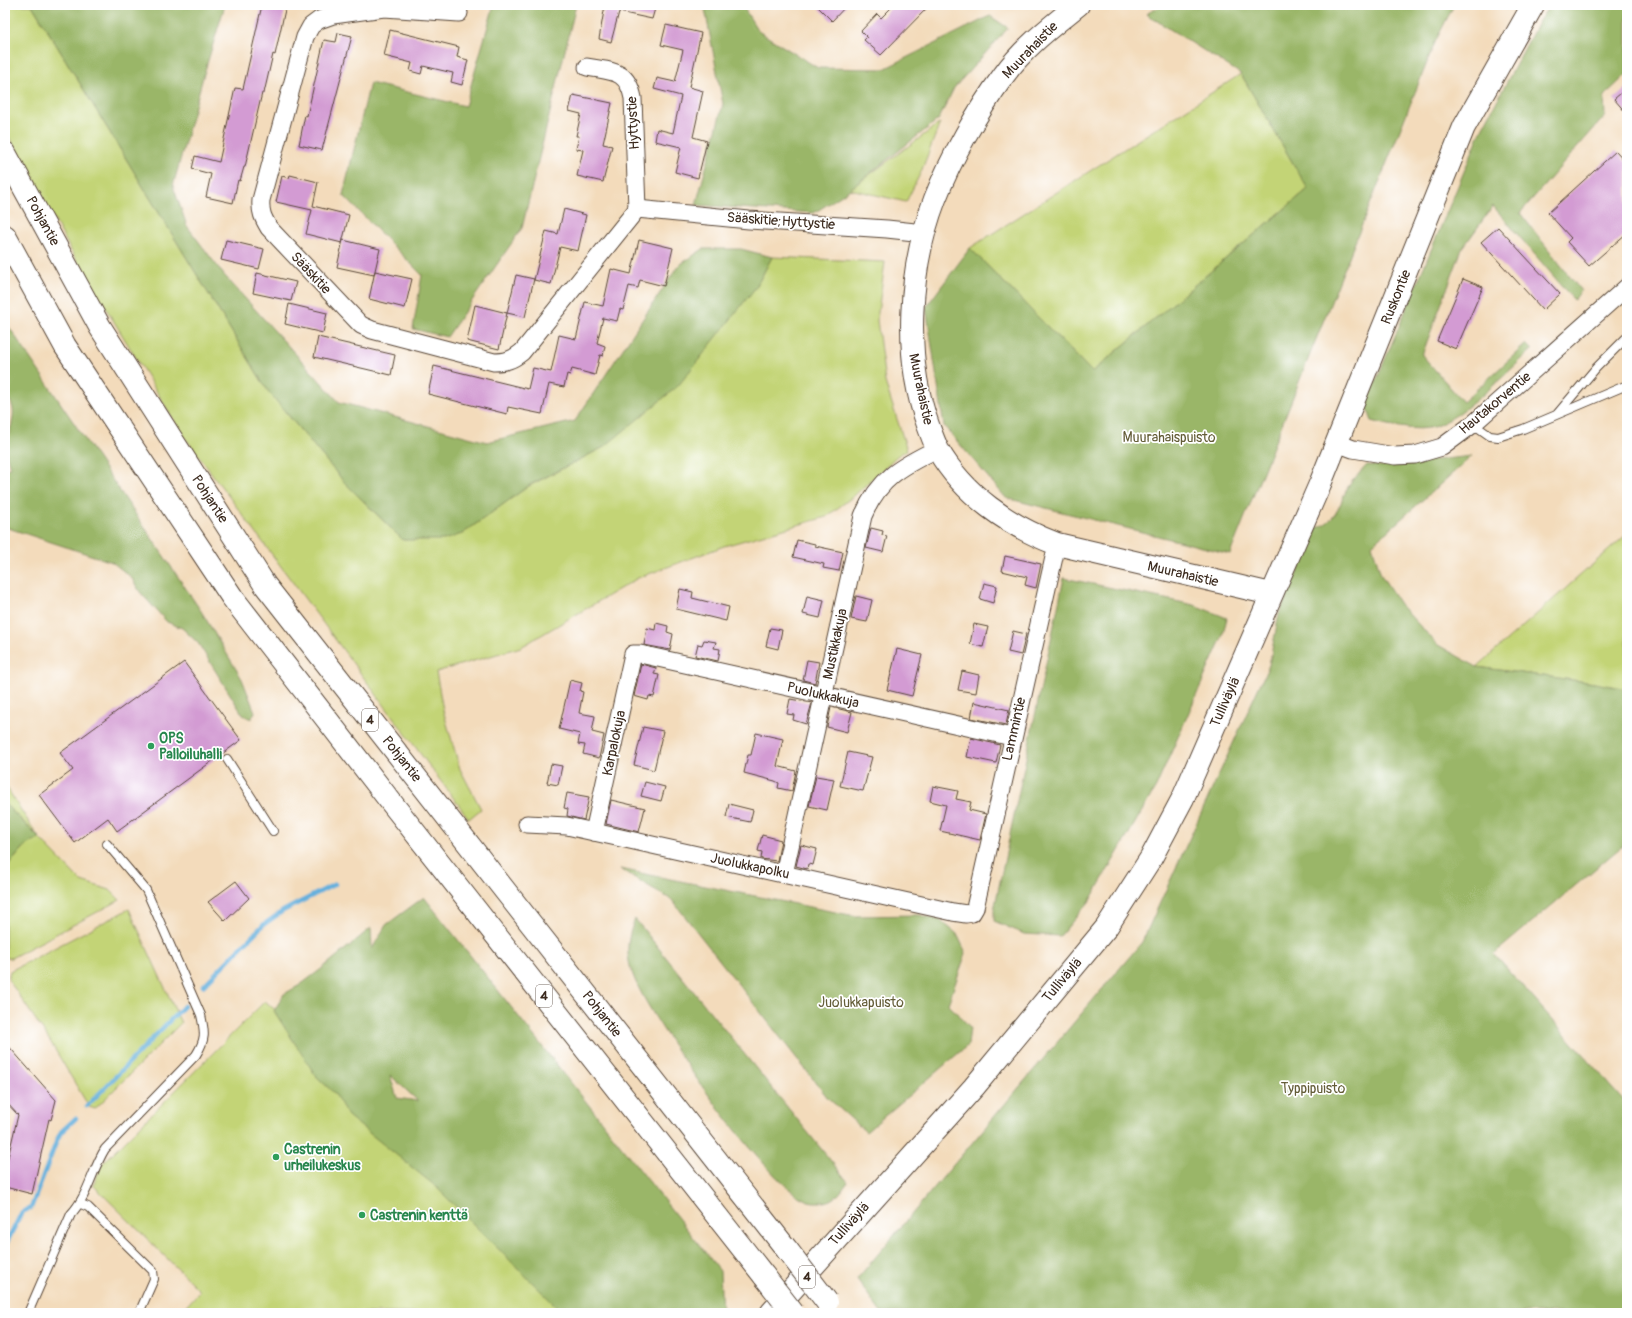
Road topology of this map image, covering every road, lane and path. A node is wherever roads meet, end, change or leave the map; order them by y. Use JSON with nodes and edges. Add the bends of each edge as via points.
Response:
{"nodes":[{"id":1,"x":1078,"y":5,"type":"edge"},
{"id":2,"x":1533,"y":5,"type":"edge"},
{"id":3,"x":460,"y":13,"type":"dead end"},
{"id":4,"x":587,"y":67,"type":"dead end"},
{"id":5,"x":5,"y":152,"type":"edge"},
{"id":6,"x":637,"y":209,"type":"junction"},
{"id":7,"x":924,"y":233,"type":"junction"},
{"id":8,"x":5,"y":236,"type":"edge"},
{"id":9,"x":1627,"y":287,"type":"edge"},
{"id":10,"x":1627,"y":337,"type":"edge"},
{"id":11,"x":1627,"y":385,"type":"edge"},
{"id":12,"x":1557,"y":415,"type":"junction"},
{"id":13,"x":1473,"y":424,"type":"junction"},
{"id":14,"x":1337,"y":443,"type":"junction"},
{"id":15,"x":937,"y":449,"type":"junction"},
{"id":16,"x":1057,"y":544,"type":"junction"},
{"id":17,"x":1271,"y":594,"type":"junction"},
{"id":18,"x":633,"y":654,"type":"joint"},
{"id":19,"x":824,"y":695,"type":"junction"},
{"id":20,"x":1012,"y":737,"type":"junction"},
{"id":21,"x":227,"y":759,"type":"dead end"},
{"id":22,"x":527,"y":824,"type":"dead end"},
{"id":23,"x":273,"y":831,"type":"dead end"},
{"id":24,"x":594,"y":832,"type":"junction"},
{"id":25,"x":107,"y":844,"type":"dead end"},
{"id":26,"x":784,"y":874,"type":"junction"},
{"id":27,"x":972,"y":913,"type":"joint"},
{"id":28,"x":81,"y":1204,"type":"junction"},
{"id":29,"x":830,"y":1308,"type":"edge"},
{"id":30,"x":28,"y":1313,"type":"edge"},
{"id":31,"x":139,"y":1313,"type":"edge"},
{"id":32,"x":771,"y":1313,"type":"edge"},
{"id":33,"x":792,"y":1313,"type":"edge"}],
"edges":[{"from":1,"to":7,"type":"main road","name":"Muurahaistie","via":[[1042,34],[1004,74],[958,149],[935,199]]},
{"from":2,"to":14,"type":"main road","name":"Ruskontie","via":[[1464,127]]},
{"from":3,"to":6,"type":"street","name":"Sääskitie","via":[[384,8],[333,15],[311,26],[305,37],[261,200],[260,209],[269,228],[361,325],[494,362],[504,362],[514,359],[522,352]]},
{"from":4,"to":6,"type":"street","name":"Hyttystie","via":[[616,72],[626,77],[631,86]]},
{"from":5,"to":29,"type":"main road","name":"Pohjantie","number":"4","bridge":true,"via":[[100,327],[265,585],[788,1251]]},
{"from":6,"to":7,"type":"street","name":"Sääskitie;Hyttystie"},
{"from":7,"to":15,"type":"main road","name":"Muurahaistie","via":[[912,312],[912,348],[923,412]]},
{"from":8,"to":33,"type":"main road","number":"4","bridge":true,"via":[[64,346],[232,597]]},
{"from":9,"to":13,"type":"street","name":"Hautakorventie"},
{"from":10,"to":12,"type":"lane","via":[[1596,368]]},
{"from":11,"to":12,"type":"lane"},
{"from":12,"to":13,"type":"lane","via":[[1498,437],[1490,436]]},
{"from":13,"to":14,"type":"street","name":"Hautakorventie","via":[[1442,447],[1415,455],[1380,454]]},
{"from":14,"to":17,"type":"main road","name":"Ruskontie"},
{"from":15,"to":16,"type":"main road","name":"Muurahaistie","via":[[977,497],[1005,519],[1032,535]]},
{"from":15,"to":19,"type":"street","name":"Mustikkakuja","via":[[903,466],[871,497],[863,516]]},
{"from":16,"to":17,"type":"main road","name":"Muurahaistie"},
{"from":16,"to":20,"type":"street","name":"Lammintie"},
{"from":17,"to":32,"type":"main road","name":"Tulliväylä","via":[[1183,798],[1151,858],[1106,928],[974,1087]]},
{"from":18,"to":19,"type":"street","name":"Puolukkakuja"},
{"from":18,"to":24,"type":"street","name":"Karpalokuja"},
{"from":19,"to":20,"type":"street","name":"Puolukkakuja"},
{"from":19,"to":26,"type":"street","name":"Mustikkakuja"},
{"from":20,"to":27,"type":"street","name":"Lammintie"},
{"from":21,"to":23,"type":"lane"},
{"from":22,"to":24,"type":"street","name":"Juolukkapolku","via":[[567,826]]},
{"from":24,"to":26,"type":"street","name":"Juolukkapolku"},
{"from":25,"to":28,"type":"lane","via":[[146,890],[201,1015],[205,1030],[203,1044],[196,1055],[105,1149]]},
{"from":26,"to":27,"type":"street","name":"Juolukkapolku","via":[[953,912]]},
{"from":28,"to":30,"type":"lane","via":[[71,1214]]},
{"from":28,"to":31,"type":"lane","via":[[88,1207],[153,1271],[154,1279]]}]}
